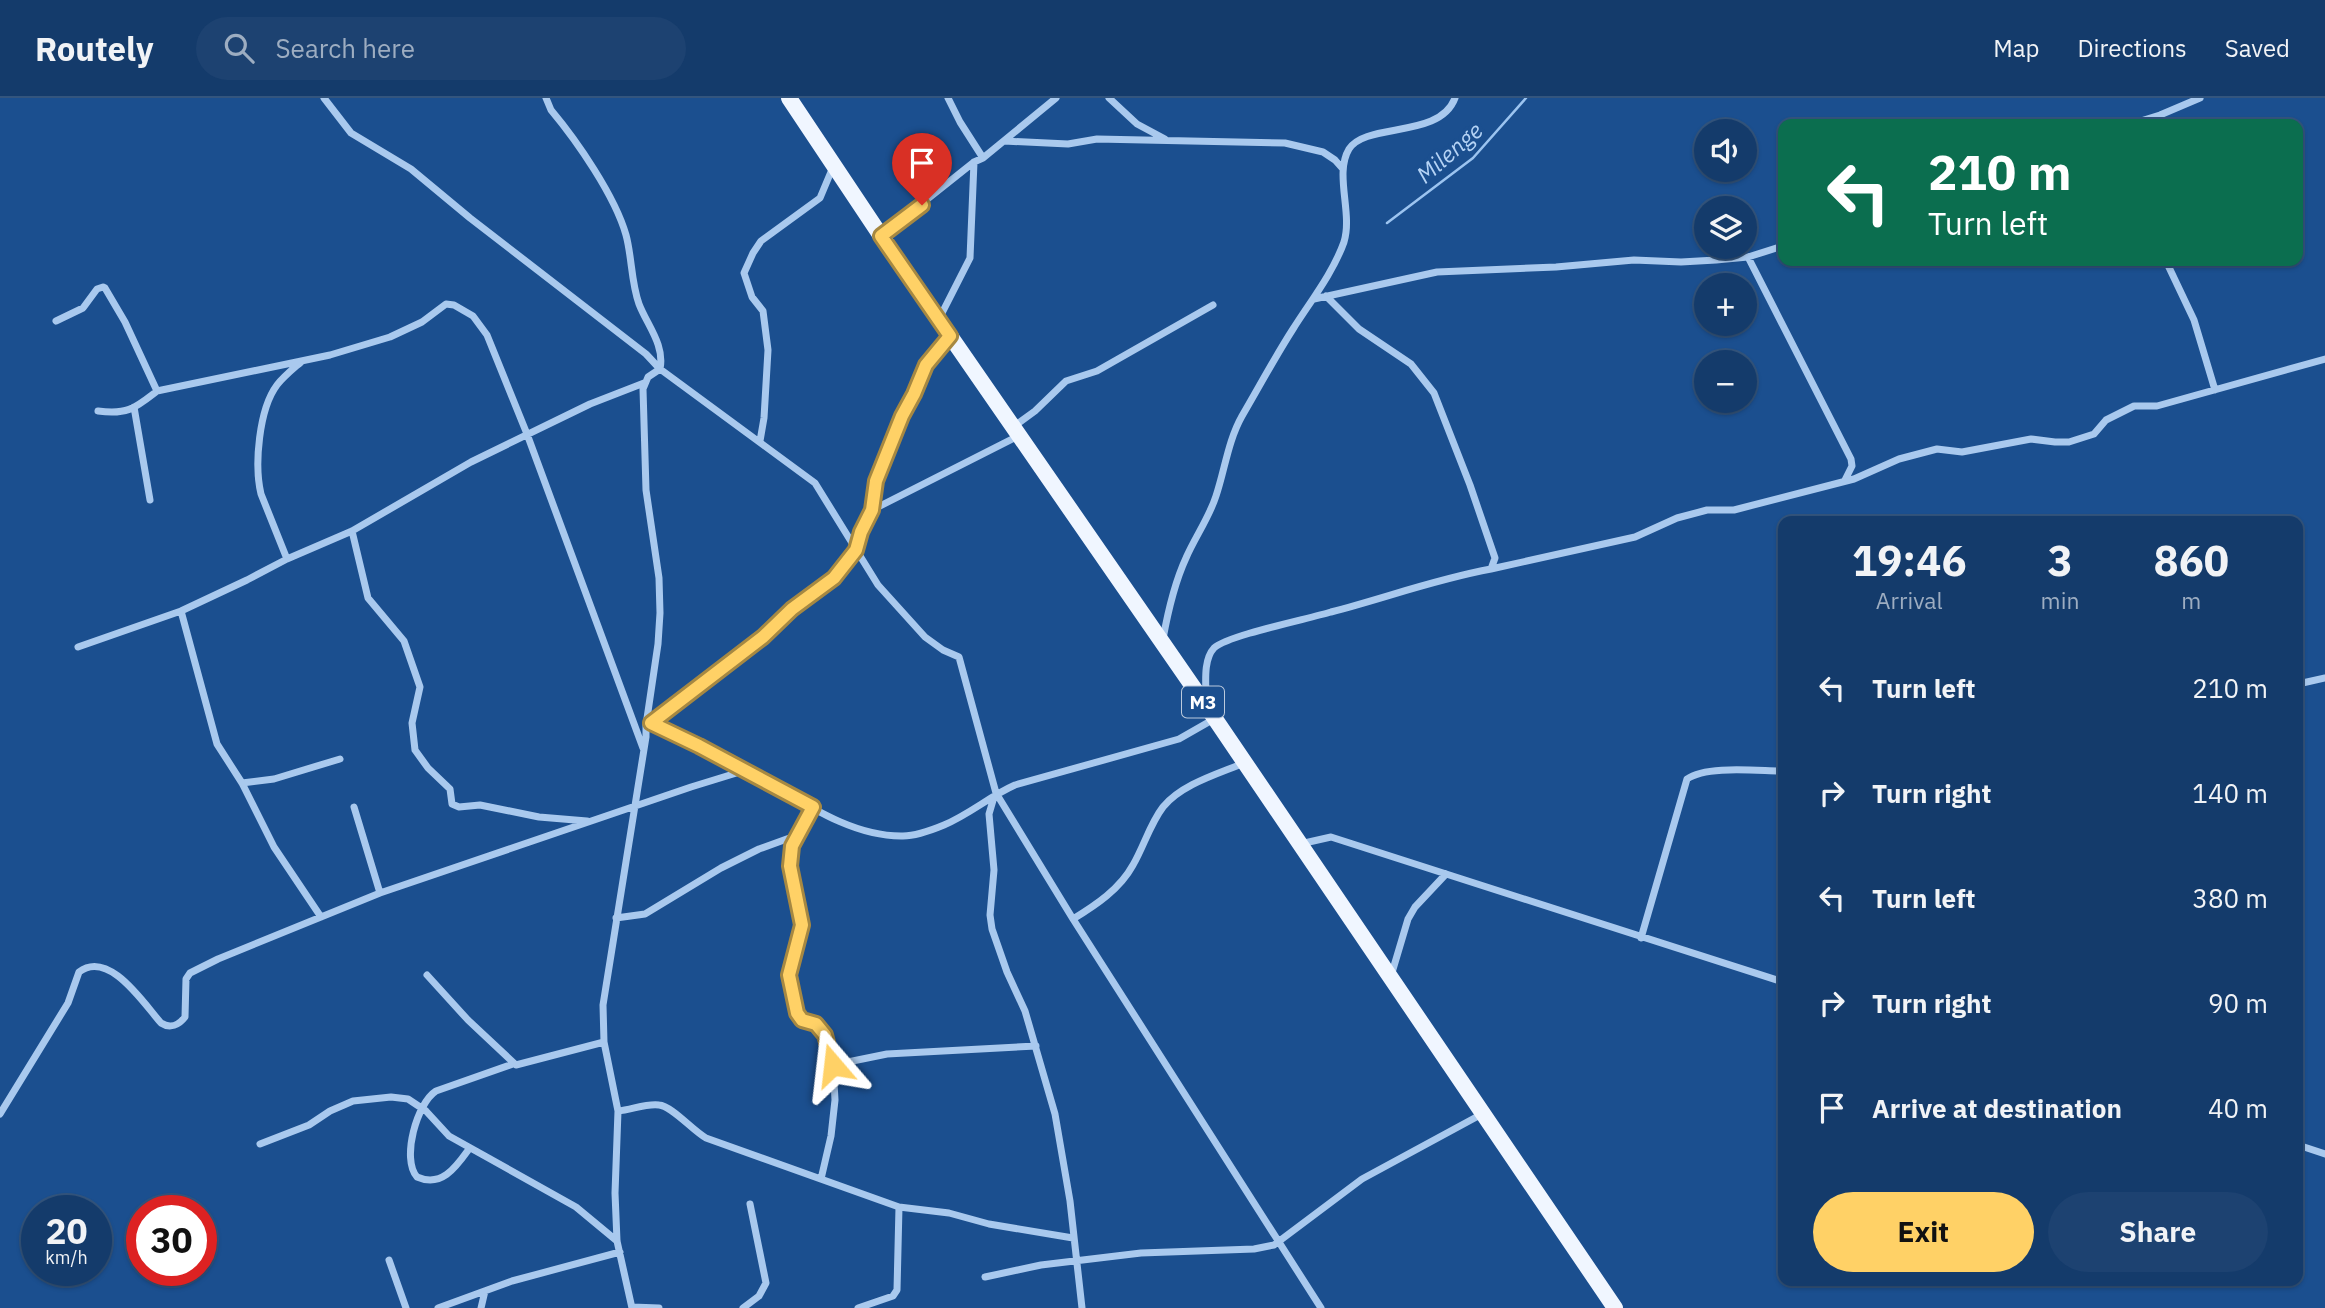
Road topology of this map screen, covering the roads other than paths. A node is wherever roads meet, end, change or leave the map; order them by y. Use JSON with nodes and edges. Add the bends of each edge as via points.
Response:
{"nodes":[{"id":1,"x":324,"y":98,"type":"edge"},
{"id":2,"x":545,"y":98,"type":"edge"},
{"id":3,"x":789,"y":98,"type":"edge"},
{"id":4,"x":948,"y":98,"type":"edge"},
{"id":5,"x":1056,"y":98,"type":"edge"},
{"id":6,"x":1110,"y":98,"type":"edge"},
{"id":7,"x":1455,"y":98,"type":"edge"},
{"id":8,"x":2200,"y":98,"type":"edge"},
{"id":9,"x":2149,"y":119,"type":"edge"},
{"id":10,"x":1004,"y":141,"type":"junction"},
{"id":11,"x":1169,"y":141,"type":"junction"},
{"id":12,"x":983,"y":158,"type":"junction"},
{"id":13,"x":974,"y":162,"type":"junction"},
{"id":14,"x":834,"y":164,"type":"junction"},
{"id":15,"x":1343,"y":169,"type":"junction"},
{"id":16,"x":881,"y":236,"type":"junction"},
{"id":17,"x":1778,"y":248,"type":"edge"},
{"id":18,"x":1757,"y":254,"type":"edge"},
{"id":19,"x":1721,"y":259,"type":"edge"},
{"id":20,"x":1749,"y":259,"type":"edge"},
{"id":21,"x":2168,"y":266,"type":"edge"},
{"id":22,"x":1326,"y":296,"type":"junction"},
{"id":23,"x":1314,"y":299,"type":"junction"},
{"id":24,"x":1213,"y":305,"type":"dead end"},
{"id":25,"x":938,"y":320,"type":"junction"},
{"id":26,"x":56,"y":321,"type":"dead end"},
{"id":27,"x":950,"y":336,"type":"junction"},
{"id":28,"x":2325,"y":359,"type":"edge"},
{"id":29,"x":302,"y":361,"type":"junction"},
{"id":30,"x":660,"y":369,"type":"junction"},
{"id":31,"x":644,"y":383,"type":"junction"},
{"id":32,"x":2215,"y":390,"type":"junction"},
{"id":33,"x":157,"y":391,"type":"junction"},
{"id":34,"x":135,"y":407,"type":"junction"},
{"id":35,"x":98,"y":411,"type":"dead end"},
{"id":36,"x":1016,"y":432,"type":"junction"},
{"id":37,"x":527,"y":434,"type":"junction"},
{"id":38,"x":760,"y":441,"type":"junction"},
{"id":39,"x":1844,"y":481,"type":"junction"},
{"id":40,"x":150,"y":500,"type":"dead end"},
{"id":41,"x":872,"y":510,"type":"junction"},
{"id":42,"x":352,"y":531,"type":"junction"},
{"id":43,"x":856,"y":550,"type":"junction"},
{"id":44,"x":287,"y":559,"type":"junction"},
{"id":45,"x":1491,"y":569,"type":"junction"},
{"id":46,"x":181,"y":611,"type":"junction"},
{"id":47,"x":1163,"y":643,"type":"junction"},
{"id":48,"x":78,"y":647,"type":"dead end"},
{"id":49,"x":2325,"y":678,"type":"edge"},
{"id":50,"x":2303,"y":683,"type":"edge"},
{"id":51,"x":1210,"y":713,"type":"junction"},
{"id":52,"x":648,"y":724,"type":"junction"},
{"id":53,"x":643,"y":748,"type":"junction"},
{"id":54,"x":340,"y":759,"type":"dead end"},
{"id":55,"x":1244,"y":763,"type":"junction"},
{"id":56,"x":743,"y":771,"type":"junction"},
{"id":57,"x":1778,"y":771,"type":"edge"},
{"id":58,"x":242,"y":783,"type":"junction"},
{"id":59,"x":996,"y":793,"type":"junction"},
{"id":60,"x":634,"y":806,"type":"junction"},
{"id":61,"x":354,"y":807,"type":"dead end"},
{"id":62,"x":813,"y":807,"type":"junction"},
{"id":63,"x":588,"y":821,"type":"junction"},
{"id":64,"x":795,"y":836,"type":"junction"},
{"id":65,"x":1300,"y":844,"type":"junction"},
{"id":66,"x":1446,"y":874,"type":"junction"},
{"id":67,"x":380,"y":893,"type":"junction"},
{"id":68,"x":321,"y":917,"type":"junction"},
{"id":69,"x":616,"y":918,"type":"junction"},
{"id":70,"x":1073,"y":919,"type":"junction"},
{"id":71,"x":1640,"y":938,"type":"junction"},
{"id":72,"x":427,"y":975,"type":"dead end"},
{"id":73,"x":1390,"y":978,"type":"junction"},
{"id":74,"x":1778,"y":980,"type":"edge"},
{"id":75,"x":604,"y":1042,"type":"junction"},
{"id":76,"x":1036,"y":1046,"type":"junction"},
{"id":77,"x":513,"y":1063,"type":"junction"},
{"id":78,"x":833,"y":1065,"type":"junction"},
{"id":79,"x":421,"y":1107,"type":"junction"},
{"id":80,"x":618,"y":1111,"type":"junction"},
{"id":81,"x":1483,"y":1113,"type":"junction"},
{"id":82,"x":0,"y":1114,"type":"edge"},
{"id":83,"x":260,"y":1144,"type":"dead end"},
{"id":84,"x":2303,"y":1147,"type":"edge"},
{"id":85,"x":469,"y":1149,"type":"junction"},
{"id":86,"x":2325,"y":1154,"type":"edge"},
{"id":87,"x":821,"y":1179,"type":"junction"},
{"id":88,"x":750,"y":1204,"type":"dead end"},
{"id":89,"x":899,"y":1207,"type":"junction"},
{"id":90,"x":1073,"y":1238,"type":"junction"},
{"id":91,"x":617,"y":1241,"type":"junction"},
{"id":92,"x":1278,"y":1241,"type":"junction"},
{"id":93,"x":620,"y":1252,"type":"junction"},
{"id":94,"x":389,"y":1260,"type":"dead end"},
{"id":95,"x":1077,"y":1262,"type":"junction"},
{"id":96,"x":985,"y":1277,"type":"dead end"},
{"id":97,"x":485,"y":1291,"type":"junction"},
{"id":98,"x":632,"y":1307,"type":"edge"},
{"id":99,"x":406,"y":1308,"type":"edge"},
{"id":100,"x":438,"y":1308,"type":"edge"},
{"id":101,"x":481,"y":1308,"type":"edge"},
{"id":102,"x":659,"y":1308,"type":"edge"},
{"id":103,"x":743,"y":1308,"type":"edge"},
{"id":104,"x":858,"y":1308,"type":"edge"},
{"id":105,"x":1082,"y":1308,"type":"edge"},
{"id":106,"x":1321,"y":1308,"type":"edge"},
{"id":107,"x":1615,"y":1308,"type":"edge"}],
"edges":[{"from":1,"to":30,"type":"street","via":[[351,133],[411,169]]},
{"from":2,"to":30,"type":"street","via":[[622,223],[638,303],[661,351]]},
{"from":3,"to":14,"type":"main road","number":"M3"},
{"from":4,"to":12,"type":"street"},
{"from":5,"to":10,"type":"street"},
{"from":6,"to":11,"type":"street","via":[[1138,124]]},
{"from":7,"to":15,"type":"street","via":[[1448,110],[1431,120],[1360,139],[1349,149]]},
{"from":8,"to":9,"type":"street"},
{"from":10,"to":11,"type":"street"},
{"from":10,"to":12,"type":"street"},
{"from":11,"to":15,"type":"street","via":[[1285,143],[1323,152]]},
{"from":12,"to":13,"type":"street"},
{"from":13,"to":16,"type":"street"},
{"from":13,"to":25,"type":"street","via":[[970,258]]},
{"from":14,"to":16,"type":"main road","number":"M3"},
{"from":14,"to":38,"type":"street","via":[[820,198],[761,241],[744,273],[752,297],[763,311],[768,350]]},
{"from":15,"to":23,"type":"street","via":[[1345,236]]},
{"from":16,"to":25,"type":"main road","number":"M3"},
{"from":17,"to":18,"type":"street"},
{"from":19,"to":22,"type":"street","via":[[1437,272]]},
{"from":20,"to":39,"type":"street","via":[[1851,459],[1850,474]]},
{"from":21,"to":32,"type":"street","via":[[2194,320]]},
{"from":22,"to":23,"type":"street"},
{"from":22,"to":45,"type":"street","via":[[1359,329],[1411,364],[1434,393],[1494,551]]},
{"from":23,"to":47,"type":"street","via":[[1229,444],[1216,497],[1186,556],[1169,603]]},
{"from":24,"to":36,"type":"street","via":[[1097,371],[1066,381]]},
{"from":25,"to":27,"type":"main road","number":"M3"},
{"from":26,"to":33,"type":"street","via":[[83,308],[97,289],[105,288]]},
{"from":27,"to":36,"type":"main road","number":"M3"},
{"from":27,"to":41,"type":"street","via":[[926,365],[902,416],[876,481]]},
{"from":28,"to":32,"type":"street"},
{"from":29,"to":33,"type":"street"},
{"from":29,"to":37,"type":"street","via":[[390,337],[422,322],[443,305],[454,305],[478,321],[487,335]]},
{"from":29,"to":44,"type":"street","via":[[270,398],[263,414],[259,455],[258,484]]},
{"from":30,"to":31,"type":"street"},
{"from":30,"to":38,"type":"street"},
{"from":31,"to":37,"type":"street"},
{"from":31,"to":52,"type":"street","via":[[646,490],[660,613]]},
{"from":32,"to":39,"type":"street","via":[[2157,406],[2134,406],[2106,420],[2094,434],[2076,440],[2025,439],[1962,452],[1937,449]]},
{"from":33,"to":34,"type":"street"},
{"from":34,"to":35,"type":"street"},
{"from":34,"to":40,"type":"street"},
{"from":36,"to":41,"type":"street"},
{"from":36,"to":47,"type":"main road","number":"M3"},
{"from":37,"to":42,"type":"street","via":[[471,461]]},
{"from":37,"to":53,"type":"street"},
{"from":38,"to":43,"type":"street","via":[[815,483]]},
{"from":39,"to":45,"type":"street","via":[[1734,510],[1707,510],[1635,537]]},
{"from":41,"to":43,"type":"street"},
{"from":42,"to":44,"type":"street"},
{"from":42,"to":63,"type":"street","via":[[368,598],[404,641],[420,687],[412,723],[415,750],[450,789],[452,804]]},
{"from":43,"to":52,"type":"street","via":[[834,578]]},
{"from":43,"to":59,"type":"street","via":[[878,584],[925,636],[959,657]]},
{"from":44,"to":46,"type":"street"},
{"from":45,"to":51,"type":"street","via":[[1448,577],[1216,646],[1208,656]]},
{"from":46,"to":48,"type":"street"},
{"from":46,"to":58,"type":"street","via":[[214,734]]},
{"from":47,"to":51,"type":"main road","number":"M3"},
{"from":49,"to":50,"type":"street"},
{"from":51,"to":55,"type":"main road","number":"M3"},
{"from":51,"to":59,"type":"street","via":[[1179,739]]},
{"from":52,"to":53,"type":"street"},
{"from":52,"to":56,"type":"street"},
{"from":53,"to":60,"type":"street"},
{"from":54,"to":58,"type":"street","via":[[274,779]]},
{"from":55,"to":65,"type":"main road","number":"M3"},
{"from":55,"to":70,"type":"street","via":[[1169,801],[1128,874]]},
{"from":56,"to":60,"type":"street"},
{"from":56,"to":62,"type":"street"},
{"from":57,"to":71,"type":"street","via":[[1698,773],[1687,779]]},
{"from":58,"to":68,"type":"street","via":[[274,847]]},
{"from":59,"to":62,"type":"street","via":[[965,816],[903,836],[856,828]]},
{"from":59,"to":70,"type":"street"},
{"from":59,"to":76,"type":"street","via":[[989,814],[992,929]]},
{"from":60,"to":63,"type":"street"},
{"from":60,"to":69,"type":"street"},
{"from":61,"to":67,"type":"street"},
{"from":62,"to":64,"type":"street"},
{"from":63,"to":67,"type":"street"},
{"from":64,"to":69,"type":"street","via":[[722,868],[645,914]]},
{"from":64,"to":78,"type":"street","via":[[790,866],[802,925],[789,975],[797,1013],[825,1035]]},
{"from":65,"to":66,"type":"street","via":[[1331,837]]},
{"from":65,"to":73,"type":"main road","number":"M3"},
{"from":66,"to":71,"type":"street"},
{"from":66,"to":73,"type":"street","via":[[1408,919]]},
{"from":67,"to":68,"type":"street"},
{"from":68,"to":82,"type":"street","via":[[190,973],[185,1017],[173,1026],[161,1024],[123,979],[104,968],[85,968]]},
{"from":69,"to":75,"type":"street","via":[[603,1006]]},
{"from":70,"to":92,"type":"street"},
{"from":71,"to":74,"type":"street"},
{"from":72,"to":77,"type":"street"},
{"from":73,"to":81,"type":"main road","number":"M3"},
{"from":75,"to":77,"type":"street","via":[[521,1065]]},
{"from":75,"to":80,"type":"street"},
{"from":76,"to":78,"type":"street","via":[[887,1054]]},
{"from":76,"to":90,"type":"street","via":[[1055,1114]]},
{"from":77,"to":79,"type":"street","via":[[436,1091]]},
{"from":78,"to":87,"type":"street","via":[[835,1100]]},
{"from":79,"to":83,"type":"street","via":[[402,1097],[363,1098]]},
{"from":79,"to":85,"type":"street"},
{"from":79,"to":85,"type":"street","via":[[411,1152],[411,1167],[417,1177],[429,1181],[442,1178]]},
{"from":80,"to":87,"type":"street","via":[[665,1106],[706,1138]]},
{"from":80,"to":91,"type":"street"},
{"from":81,"to":92,"type":"street","via":[[1362,1179]]},
{"from":81,"to":107,"type":"main road","number":"M3"},
{"from":84,"to":86,"type":"street"},
{"from":85,"to":91,"type":"street","via":[[576,1207]]},
{"from":87,"to":89,"type":"street"},
{"from":88,"to":103,"type":"street","via":[[766,1283],[759,1296]]},
{"from":89,"to":90,"type":"street"},
{"from":89,"to":104,"type":"street","via":[[897,1290],[893,1296]]},
{"from":90,"to":95,"type":"street"},
{"from":91,"to":93,"type":"street"},
{"from":92,"to":95,"type":"street","via":[[1254,1249],[1142,1253]]},
{"from":92,"to":106,"type":"street"},
{"from":93,"to":97,"type":"street"},
{"from":93,"to":98,"type":"street"},
{"from":94,"to":99,"type":"street"},
{"from":95,"to":96,"type":"street"},
{"from":95,"to":105,"type":"street"},
{"from":97,"to":100,"type":"street"},
{"from":97,"to":101,"type":"street"},
{"from":98,"to":102,"type":"street"}]}
